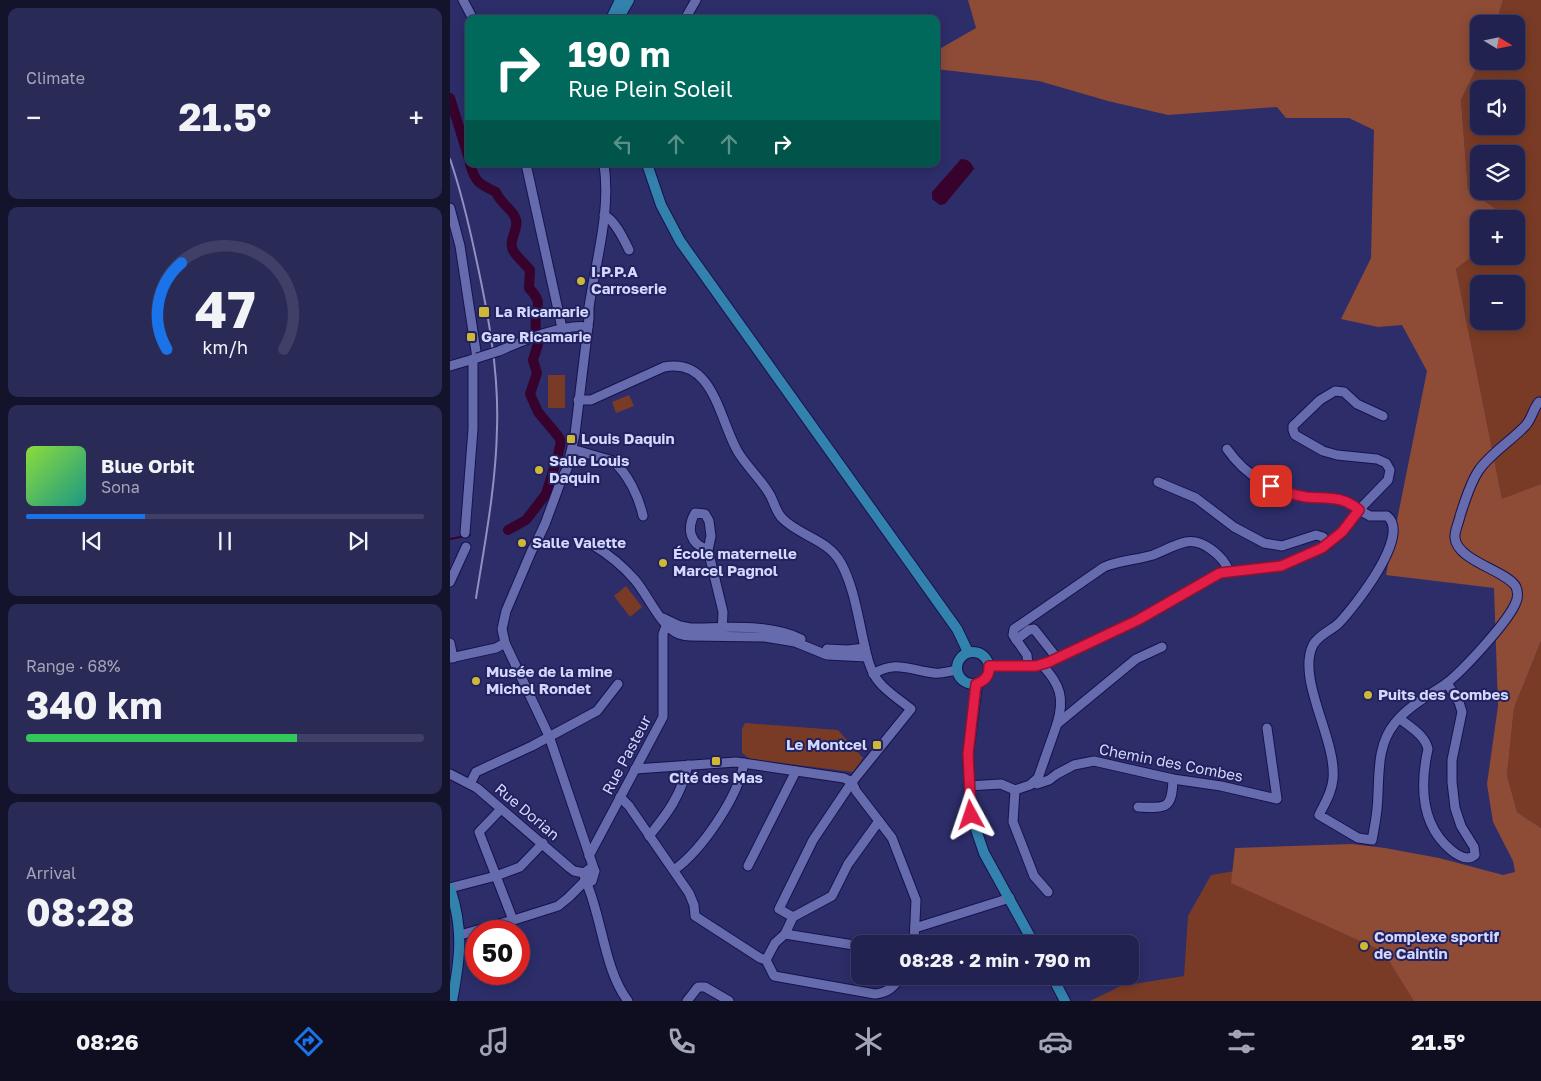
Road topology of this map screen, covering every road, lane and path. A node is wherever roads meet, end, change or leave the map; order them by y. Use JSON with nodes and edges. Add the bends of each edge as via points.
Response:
{"nodes":[{"id":1,"x":463,"y":0,"type":"edge"},
{"id":2,"x":620,"y":0,"type":"edge"},
{"id":3,"x":629,"y":0,"type":"edge"},
{"id":4,"x":696,"y":0,"type":"edge"},
{"id":5,"x":472,"y":15,"type":"edge"},
{"id":6,"x":613,"y":15,"type":"edge"},
{"id":7,"x":620,"y":15,"type":"edge"},
{"id":8,"x":687,"y":15,"type":"edge"},
{"id":9,"x":527,"y":167,"type":"edge"},
{"id":10,"x":604,"y":167,"type":"edge"},
{"id":11,"x":648,"y":167,"type":"edge"},
{"id":12,"x":450,"y":208,"type":"edge"},
{"id":13,"x":604,"y":216,"type":"junction"},
{"id":14,"x":629,"y":250,"type":"dead end"},
{"id":15,"x":588,"y":327,"type":"junction"},
{"id":16,"x":562,"y":328,"type":"junction"},
{"id":17,"x":475,"y":359,"type":"junction"},
{"id":18,"x":450,"y":366,"type":"edge"},
{"id":19,"x":578,"y":400,"type":"junction"},
{"id":20,"x":1539,"y":402,"type":"dead end"},
{"id":21,"x":1382,"y":416,"type":"dead end"},
{"id":22,"x":572,"y":449,"type":"junction"},
{"id":23,"x":1227,"y":449,"type":"dead end"},
{"id":24,"x":1158,"y":482,"type":"dead end"},
{"id":25,"x":1359,"y":510,"type":"junction"},
{"id":26,"x":643,"y":516,"type":"dead end"},
{"id":27,"x":465,"y":532,"type":"dead end"},
{"id":28,"x":1328,"y":544,"type":"junction"},
{"id":29,"x":593,"y":545,"type":"dead end"},
{"id":30,"x":466,"y":547,"type":"dead end"},
{"id":31,"x":708,"y":550,"type":"dead end"},
{"id":32,"x":1229,"y":571,"type":"junction"},
{"id":33,"x":450,"y":582,"type":"edge"},
{"id":34,"x":667,"y":623,"type":"junction"},
{"id":35,"x":722,"y":632,"type":"junction"},
{"id":36,"x":1016,"y":640,"type":"junction"},
{"id":37,"x":450,"y":643,"type":"edge"},
{"id":38,"x":506,"y":643,"type":"junction"},
{"id":39,"x":1162,"y":648,"type":"dead end"},
{"id":40,"x":866,"y":652,"type":"junction"},
{"id":41,"x":968,"y":652,"type":"junction"},
{"id":42,"x":451,"y":658,"type":"edge"},
{"id":43,"x":1055,"y":659,"type":"junction"},
{"id":44,"x":1028,"y":665,"type":"junction"},
{"id":45,"x":1042,"y":665,"type":"junction"},
{"id":46,"x":989,"y":666,"type":"junction"},
{"id":47,"x":957,"y":670,"type":"junction"},
{"id":48,"x":873,"y":674,"type":"junction"},
{"id":49,"x":1447,"y":683,"type":"junction"},
{"id":50,"x":618,"y":684,"type":"dead end"},
{"id":51,"x":976,"y":684,"type":"junction"},
{"id":52,"x":1399,"y":718,"type":"junction"},
{"id":53,"x":1057,"y":724,"type":"junction"},
{"id":54,"x":1267,"y":728,"type":"dead end"},
{"id":55,"x":549,"y":736,"type":"junction"},
{"id":56,"x":744,"y":763,"type":"junction"},
{"id":57,"x":688,"y":765,"type":"junction"},
{"id":58,"x":635,"y":769,"type":"junction"},
{"id":59,"x":796,"y":771,"type":"junction"},
{"id":60,"x":450,"y":774,"type":"edge"},
{"id":61,"x":1173,"y":779,"type":"junction"},
{"id":62,"x":852,"y":782,"type":"junction"},
{"id":63,"x":1034,"y":782,"type":"junction"},
{"id":64,"x":470,"y":784,"type":"junction"},
{"id":65,"x":968,"y":786,"type":"junction"},
{"id":66,"x":1015,"y":790,"type":"junction"},
{"id":67,"x":620,"y":797,"type":"junction"},
{"id":68,"x":500,"y":809,"type":"junction"},
{"id":69,"x":1144,"y":810,"type":"dead end"},
{"id":70,"x":879,"y":822,"type":"junction"},
{"id":71,"x":604,"y":825,"type":"junction"},
{"id":72,"x":649,"y":836,"type":"junction"},
{"id":73,"x":584,"y":840,"type":"junction"},
{"id":74,"x":543,"y":843,"type":"junction"},
{"id":75,"x":589,"y":856,"type":"junction"},
{"id":76,"x":748,"y":866,"type":"dead end"},
{"id":77,"x":674,"y":870,"type":"junction"},
{"id":78,"x":496,"y":876,"type":"junction"},
{"id":79,"x":588,"y":876,"type":"junction"},
{"id":80,"x":450,"y":888,"type":"edge"},
{"id":81,"x":1048,"y":892,"type":"dead end"},
{"id":82,"x":1010,"y":898,"type":"junction"},
{"id":83,"x":794,"y":917,"type":"junction"},
{"id":84,"x":513,"y":920,"type":"joint"},
{"id":85,"x":915,"y":928,"type":"junction"},
{"id":86,"x":465,"y":934,"type":"edge"},
{"id":87,"x":785,"y":934,"type":"junction"},
{"id":88,"x":460,"y":935,"type":"junction"},
{"id":89,"x":914,"y":935,"type":"edge"},
{"id":90,"x":1029,"y":935,"type":"edge"},
{"id":91,"x":851,"y":945,"type":"edge"},
{"id":92,"x":766,"y":960,"type":"junction"},
{"id":93,"x":894,"y":985,"type":"edge"},
{"id":94,"x":1057,"y":985,"type":"edge"},
{"id":95,"x":452,"y":1001,"type":"edge"},
{"id":96,"x":628,"y":1001,"type":"edge"},
{"id":97,"x":687,"y":1001,"type":"edge"},
{"id":98,"x":729,"y":1001,"type":"edge"},
{"id":99,"x":1065,"y":1001,"type":"edge"}],
"edges":[{"from":1,"to":5,"type":"street"},
{"from":2,"to":6,"type":"main road"},
{"from":3,"to":7,"type":"main road"},
{"from":4,"to":8,"type":"street"},
{"from":9,"to":16,"type":"street"},
{"from":10,"to":13,"type":"street","via":[[607,191]]},
{"from":11,"to":41,"type":"main road","via":[[661,205],[680,241],[957,629]]},
{"from":12,"to":17,"type":"street","via":[[460,246]]},
{"from":13,"to":14,"type":"street","via":[[619,231]]},
{"from":13,"to":15,"type":"street"},
{"from":15,"to":16,"type":"street"},
{"from":15,"to":19,"type":"street"},
{"from":16,"to":17,"type":"street","bridge":true},
{"from":17,"to":18,"type":"street"},
{"from":17,"to":27,"type":"street"},
{"from":19,"to":22,"type":"street"},
{"from":19,"to":40,"type":"street","via":[[591,400],[664,366],[674,364],[696,371],[707,384],[738,451],[769,494],[780,516],[791,526],[824,544],[842,564]]},
{"from":20,"to":49,"type":"street","via":[[1528,422],[1480,469],[1462,510],[1455,538],[1470,558],[1513,583],[1518,592],[1516,603],[1489,639]]},
{"from":21,"to":25,"type":"street","via":[[1357,404],[1344,392],[1336,391],[1320,400],[1293,426],[1295,435],[1323,451],[1377,459],[1389,466],[1388,480]]},
{"from":22,"to":26,"type":"street","via":[[617,464],[641,504]]},
{"from":22,"to":38,"type":"street","via":[[546,524],[506,611],[502,630]]},
{"from":23,"to":25,"type":"street","via":[[1242,467],[1262,482],[1298,495],[1344,500]]},
{"from":24,"to":28,"type":"street","via":[[1196,498],[1234,527],[1264,543],[1282,546],[1316,535],[1323,537]]},
{"from":25,"to":28,"type":"street"},
{"from":25,"to":52,"type":"street","via":[[1370,516],[1387,516],[1392,520],[1394,527],[1389,547],[1378,571],[1340,621],[1318,638],[1311,650],[1310,679],[1333,770],[1330,790],[1319,815],[1358,838],[1372,840],[1381,753]]},
{"from":28,"to":32,"type":"street","via":[[1281,566]]},
{"from":29,"to":34,"type":"street","via":[[635,580]]},
{"from":30,"to":33,"type":"street"},
{"from":31,"to":35,"type":"street","via":[[722,612]]},
{"from":32,"to":36,"type":"street","via":[[1217,554],[1191,542],[1154,555],[1116,562],[1014,629],[1012,635]]},
{"from":32,"to":43,"type":"street","via":[[1201,583],[1138,620]]},
{"from":34,"to":35,"type":"street"},
{"from":34,"to":58,"type":"street","name":"Rue Pasteur","via":[[663,634],[663,718]]},
{"from":35,"to":40,"type":"street","via":[[771,629],[823,649]]},
{"from":36,"to":43,"type":"street","via":[[1034,629]]},
{"from":36,"to":44,"type":"street","via":[[1027,655]]},
{"from":37,"to":42,"type":"street"},
{"from":38,"to":42,"type":"street"},
{"from":38,"to":55,"type":"street"},
{"from":39,"to":53,"type":"street","via":[[1136,659]]},
{"from":40,"to":48,"type":"street"},
{"from":41,"to":46,"type":"main road","via":[[982,654]]},
{"from":41,"to":47,"type":"main road","via":[[959,660]]},
{"from":43,"to":45,"type":"street"},
{"from":44,"to":45,"type":"street"},
{"from":44,"to":46,"type":"street"},
{"from":45,"to":53,"type":"street","via":[[1057,684],[1061,695]]},
{"from":46,"to":51,"type":"main road","via":[[987,676]]},
{"from":47,"to":48,"type":"street","via":[[936,673],[899,666],[884,667]]},
{"from":47,"to":51,"type":"main road","via":[[963,680]]},
{"from":48,"to":62,"type":"street","via":[[911,709]]},
{"from":49,"to":52,"type":"street"},
{"from":49,"to":52,"type":"street","via":[[1462,712],[1453,751],[1452,782],[1458,818],[1474,847],[1475,855],[1472,857],[1454,853],[1433,830],[1423,786],[1427,744]]},
{"from":50,"to":55,"type":"street","via":[[597,711]]},
{"from":51,"to":65,"type":"main road","via":[[968,754]]},
{"from":53,"to":63,"type":"street"},
{"from":54,"to":61,"type":"street","name":"Chemin des Combes","via":[[1277,799]]},
{"from":55,"to":64,"type":"street","via":[[476,772]]},
{"from":55,"to":73,"type":"street"},
{"from":56,"to":57,"type":"street"},
{"from":56,"to":59,"type":"street"},
{"from":56,"to":77,"type":"street","via":[[742,777],[732,797],[698,849]]},
{"from":57,"to":58,"type":"street"},
{"from":57,"to":72,"type":"street","via":[[668,814]]},
{"from":58,"to":67,"type":"street","name":"Rue Pasteur"},
{"from":59,"to":62,"type":"street"},
{"from":59,"to":76,"type":"street"},
{"from":60,"to":64,"type":"street","name":"Rue Dorian"},
{"from":61,"to":63,"type":"street","name":"Chemin des Combes","via":[[1094,761],[1074,765],[1049,780]]},
{"from":61,"to":69,"type":"street","via":[[1172,797],[1167,805]]},
{"from":62,"to":70,"type":"street"},
{"from":62,"to":83,"type":"street","via":[[813,840],[779,909]]},
{"from":63,"to":66,"type":"street","name":"Chemin des Combes"},
{"from":64,"to":68,"type":"street","name":"Rue Dorian"},
{"from":65,"to":66,"type":"street","via":[[1001,784]]},
{"from":65,"to":82,"type":"main road","via":[[971,815],[984,853]]},
{"from":66,"to":81,"type":"street","via":[[1014,827],[1034,876]]},
{"from":67,"to":71,"type":"street","name":"Rue Pasteur"},
{"from":67,"to":72,"type":"street"},
{"from":68,"to":74,"type":"street","name":"Rue Dorian"},
{"from":68,"to":78,"type":"street","via":[[479,832]]},
{"from":70,"to":83,"type":"street","via":[[848,864],[832,896]]},
{"from":70,"to":85,"type":"street","via":[[892,838],[916,900]]},
{"from":71,"to":73,"type":"street","name":"Rue Pasteur","via":[[597,835]]},
{"from":71,"to":75,"type":"street","name":"Rue Pasteur"},
{"from":72,"to":77,"type":"street"},
{"from":73,"to":75,"type":"street"},
{"from":74,"to":78,"type":"street","via":[[520,867]]},
{"from":74,"to":79,"type":"street","name":"Rue Dorian","via":[[574,871]]},
{"from":75,"to":79,"type":"street"},
{"from":77,"to":92,"type":"street","via":[[689,893],[695,916]]},
{"from":78,"to":80,"type":"street"},
{"from":78,"to":84,"type":"street"},
{"from":79,"to":84,"type":"street","via":[[558,906]]},
{"from":79,"to":96,"type":"street","via":[[595,892],[613,970]]},
{"from":80,"to":88,"type":"main road"},
{"from":82,"to":85,"type":"street"},
{"from":82,"to":90,"type":"main road"},
{"from":83,"to":87,"type":"street"},
{"from":85,"to":89,"type":"street"},
{"from":86,"to":88,"type":"street"},
{"from":87,"to":91,"type":"street"},
{"from":87,"to":92,"type":"street","via":[[775,943]]},
{"from":88,"to":95,"type":"main road","via":[[459,965]]},
{"from":92,"to":93,"type":"street","via":[[774,976],[875,994],[883,993]]},
{"from":94,"to":99,"type":"main road"},
{"from":97,"to":98,"type":"street","via":[[698,987],[705,987]]}]}
